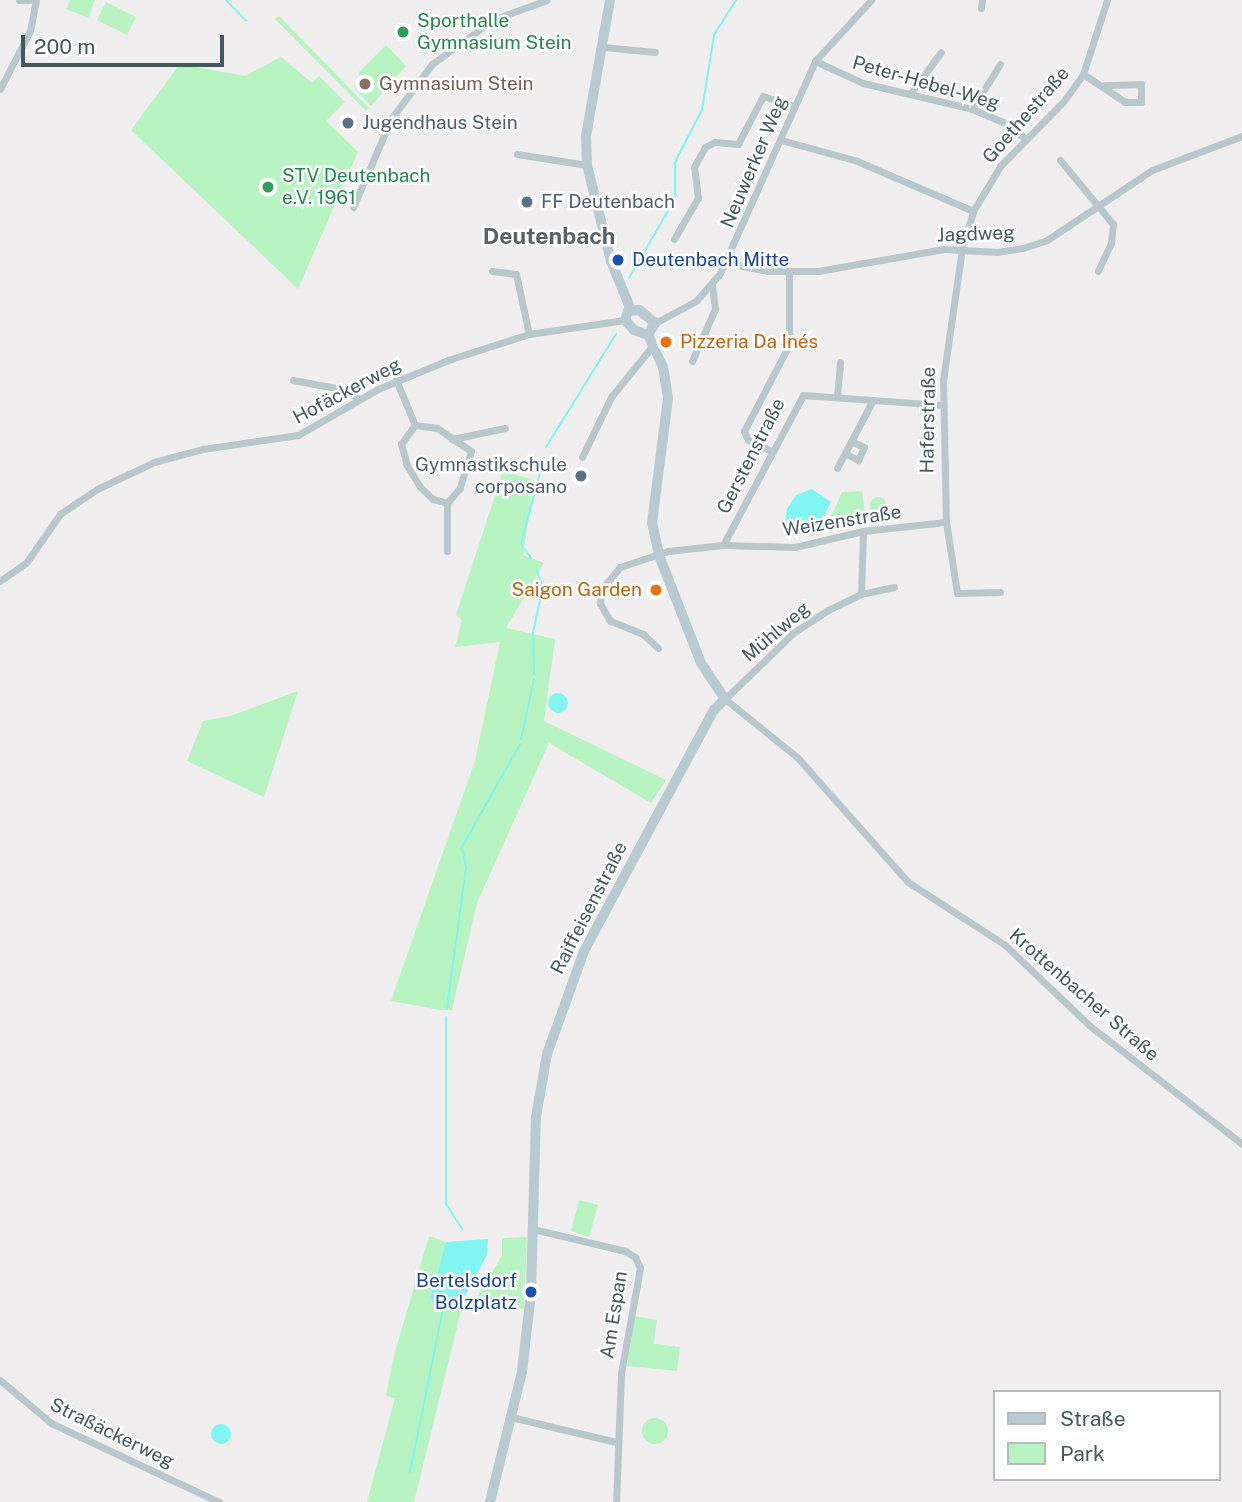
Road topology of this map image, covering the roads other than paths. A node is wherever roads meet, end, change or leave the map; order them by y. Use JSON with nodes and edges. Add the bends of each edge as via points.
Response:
{"nodes":[{"id":1,"x":19,"y":0,"type":"edge"},
{"id":2,"x":36,"y":0,"type":"edge"},
{"id":3,"x":547,"y":0,"type":"edge"},
{"id":4,"x":610,"y":0,"type":"edge"},
{"id":5,"x":871,"y":0,"type":"edge"},
{"id":6,"x":1107,"y":0,"type":"edge"},
{"id":7,"x":519,"y":3,"type":"edge"},
{"id":8,"x":603,"y":47,"type":"junction"},
{"id":9,"x":655,"y":52,"type":"dead end"},
{"id":10,"x":940,"y":52,"type":"dead end"},
{"id":11,"x":815,"y":61,"type":"junction"},
{"id":12,"x":1000,"y":64,"type":"dead end"},
{"id":13,"x":1083,"y":74,"type":"junction"},
{"id":14,"x":1104,"y":85,"type":"junction"},
{"id":15,"x":0,"y":89,"type":"edge"},
{"id":16,"x":910,"y":94,"type":"junction"},
{"id":17,"x":794,"y":106,"type":"junction"},
{"id":18,"x":972,"y":109,"type":"junction"},
{"id":19,"x":1242,"y":136,"type":"edge"},
{"id":20,"x":1026,"y":139,"type":"junction"},
{"id":21,"x":780,"y":140,"type":"junction"},
{"id":22,"x":517,"y":154,"type":"dead end"},
{"id":23,"x":1060,"y":160,"type":"dead end"},
{"id":24,"x":587,"y":165,"type":"junction"},
{"id":25,"x":1100,"y":204,"type":"junction"},
{"id":26,"x":354,"y":207,"type":"dead end"},
{"id":27,"x":973,"y":211,"type":"junction"},
{"id":28,"x":674,"y":239,"type":"dead end"},
{"id":29,"x":962,"y":248,"type":"junction"},
{"id":30,"x":727,"y":263,"type":"junction"},
{"id":31,"x":492,"y":271,"type":"dead end"},
{"id":32,"x":789,"y":271,"type":"junction"},
{"id":33,"x":1098,"y":271,"type":"dead end"},
{"id":34,"x":712,"y":285,"type":"junction"},
{"id":35,"x":631,"y":310,"type":"junction"},
{"id":36,"x":625,"y":320,"type":"junction"},
{"id":37,"x":654,"y":323,"type":"junction"},
{"id":38,"x":529,"y":334,"type":"junction"},
{"id":39,"x":651,"y":339,"type":"junction"},
{"id":40,"x":692,"y":361,"type":"dead end"},
{"id":41,"x":840,"y":362,"type":"dead end"},
{"id":42,"x":293,"y":380,"type":"dead end"},
{"id":43,"x":396,"y":380,"type":"junction"},
{"id":44,"x":837,"y":397,"type":"junction"},
{"id":45,"x":360,"y":399,"type":"junction"},
{"id":46,"x":872,"y":402,"type":"junction"},
{"id":47,"x":941,"y":405,"type":"junction"},
{"id":48,"x":415,"y":425,"type":"junction"},
{"id":49,"x":505,"y":428,"type":"dead end"},
{"id":50,"x":453,"y":439,"type":"junction"},
{"id":51,"x":851,"y":441,"type":"junction"},
{"id":52,"x":771,"y":451,"type":"junction"},
{"id":53,"x":845,"y":453,"type":"junction"},
{"id":54,"x":582,"y":457,"type":"dead end"},
{"id":55,"x":837,"y":468,"type":"dead end"},
{"id":56,"x":447,"y":503,"type":"junction"},
{"id":57,"x":946,"y":522,"type":"junction"},
{"id":58,"x":863,"y":531,"type":"junction"},
{"id":59,"x":723,"y":545,"type":"junction"},
{"id":60,"x":447,"y":551,"type":"dead end"},
{"id":61,"x":659,"y":555,"type":"junction"},
{"id":62,"x":0,"y":581,"type":"edge"},
{"id":63,"x":894,"y":587,"type":"dead end"},
{"id":64,"x":1000,"y":592,"type":"dead end"},
{"id":65,"x":861,"y":594,"type":"junction"},
{"id":66,"x":658,"y":648,"type":"dead end"},
{"id":67,"x":724,"y":699,"type":"junction"},
{"id":68,"x":1242,"y":1144,"type":"edge"},
{"id":69,"x":533,"y":1229,"type":"junction"},
{"id":70,"x":0,"y":1380,"type":"edge"},
{"id":71,"x":511,"y":1417,"type":"junction"},
{"id":72,"x":615,"y":1442,"type":"junction"},
{"id":73,"x":219,"y":1502,"type":"edge"},
{"id":74,"x":490,"y":1502,"type":"edge"},
{"id":75,"x":616,"y":1502,"type":"edge"}],
"edges":[{"from":1,"to":2,"type":"street"},
{"from":2,"to":15,"type":"street","via":[[30,31]]},
{"from":3,"to":7,"type":"street"},
{"from":4,"to":8,"type":"street"},
{"from":5,"to":11,"type":"street","name":"Neuwerker Weg"},
{"from":6,"to":13,"type":"street","name":"Goethestraße"},
{"from":7,"to":26,"type":"street","via":[[469,34],[422,75],[378,142]]},
{"from":8,"to":9,"type":"street"},
{"from":8,"to":24,"type":"street","via":[[586,136]]},
{"from":10,"to":16,"type":"street"},
{"from":11,"to":16,"type":"street","name":"Peter-Hebel-Weg","via":[[857,80]]},
{"from":11,"to":17,"type":"street","name":"Neuwerker Weg"},
{"from":12,"to":18,"type":"street"},
{"from":13,"to":14,"type":"street"},
{"from":13,"to":20,"type":"street","name":"Goethestraße"},
{"from":14,"to":14,"type":"street","via":[[1125,102],[1141,102],[1141,84]]},
{"from":16,"to":18,"type":"street","name":"Peter-Hebel-Weg"},
{"from":17,"to":21,"type":"street","name":"Neuwerker Weg"},
{"from":17,"to":28,"type":"street","via":[[761,97],[738,144],[715,142],[705,147],[694,167],[699,189],[696,203]]},
{"from":18,"to":20,"type":"street","name":"Peter-Hebel-Weg","via":[[1003,122]]},
{"from":19,"to":25,"type":"street","name":"Jagdweg","via":[[1152,170]]},
{"from":20,"to":27,"type":"street","name":"Goethestraße","via":[[1001,165]]},
{"from":21,"to":27,"type":"street","via":[[857,161]]},
{"from":21,"to":30,"type":"street","name":"Neuwerker Weg"},
{"from":22,"to":24,"type":"street"},
{"from":23,"to":25,"type":"street"},
{"from":24,"to":35,"type":"street","via":[[611,261]]},
{"from":25,"to":29,"type":"street","name":"Jagdweg","via":[[1047,240],[1023,248],[997,252]]},
{"from":25,"to":33,"type":"street","via":[[1113,224]]},
{"from":27,"to":29,"type":"street","name":"Goethestraße"},
{"from":29,"to":32,"type":"street","name":"Jagdweg"},
{"from":29,"to":47,"type":"street","name":"Haferstraße"},
{"from":30,"to":32,"type":"street","name":"Jagdweg"},
{"from":30,"to":34,"type":"street","name":"Neuwerker Weg"},
{"from":31,"to":38,"type":"street","via":[[516,274]]},
{"from":32,"to":52,"type":"street","via":[[789,345],[744,431],[748,440]]},
{"from":34,"to":37,"type":"street","name":"Neuwerker Weg","via":[[684,309]]},
{"from":34,"to":40,"type":"street","via":[[715,309]]},
{"from":35,"to":36,"type":"street"},
{"from":35,"to":37,"type":"street"},
{"from":36,"to":38,"type":"street","name":"Hofäckerweg"},
{"from":36,"to":39,"type":"street"},
{"from":37,"to":39,"type":"street"},
{"from":38,"to":43,"type":"street","name":"Hofäckerweg"},
{"from":39,"to":54,"type":"street","via":[[611,397]]},
{"from":39,"to":61,"type":"street","via":[[668,398],[652,523]]},
{"from":41,"to":44,"type":"street"},
{"from":42,"to":45,"type":"street","via":[[341,389]]},
{"from":43,"to":45,"type":"street","name":"Hofäckerweg"},
{"from":43,"to":48,"type":"street"},
{"from":44,"to":46,"type":"street","name":"Gerstenstraße"},
{"from":44,"to":52,"type":"street","name":"Gerstenstraße","via":[[803,395]]},
{"from":45,"to":62,"type":"street","name":"Hofäckerweg","via":[[298,435],[177,455],[97,489],[60,514],[26,563]]},
{"from":46,"to":47,"type":"street","name":"Gerstenstraße"},
{"from":46,"to":51,"type":"street"},
{"from":47,"to":57,"type":"street","name":"Haferstraße"},
{"from":48,"to":50,"type":"street","via":[[437,428]]},
{"from":48,"to":56,"type":"street","via":[[401,444],[407,465],[420,487],[433,499]]},
{"from":49,"to":50,"type":"street"},
{"from":50,"to":56,"type":"street","via":[[471,451],[460,488]]},
{"from":51,"to":53,"type":"street"},
{"from":51,"to":53,"type":"street","via":[[864,447],[858,460]]},
{"from":52,"to":59,"type":"street","name":"Gerstenstraße"},
{"from":53,"to":55,"type":"street"},
{"from":56,"to":60,"type":"street"},
{"from":57,"to":58,"type":"street","name":"Weizenstraße"},
{"from":57,"to":64,"type":"street","name":"Haferstraße","via":[[957,593]]},
{"from":58,"to":59,"type":"street","name":"Weizenstraße","via":[[795,547]]},
{"from":58,"to":65,"type":"street"},
{"from":59,"to":61,"type":"street","name":"Weizenstraße"},
{"from":61,"to":66,"type":"street","name":"Weizenstraße","via":[[620,567],[602,589],[600,603],[610,621],[643,634]]},
{"from":61,"to":67,"type":"street","via":[[701,663]]},
{"from":63,"to":65,"type":"street","name":"Mühlweg"},
{"from":65,"to":67,"type":"street","name":"Mühlweg","via":[[793,633]]},
{"from":67,"to":68,"type":"street","name":"Krottenbacher Straße","via":[[797,757],[908,882],[1005,945],[1090,1026]]},
{"from":67,"to":69,"type":"street","name":"Raiffeisenstraße","via":[[583,951],[563,999],[536,1117]]},
{"from":69,"to":71,"type":"street","name":"Raiffeisenstraße","via":[[522,1372]]},
{"from":69,"to":72,"type":"street","name":"Am Espan","via":[[635,1257],[640,1268],[625,1339]]},
{"from":70,"to":73,"type":"street","name":"Straßäckerweg","via":[[51,1423]]},
{"from":71,"to":72,"type":"street"},
{"from":71,"to":74,"type":"street","name":"Raiffeisenstraße"},
{"from":72,"to":75,"type":"street","name":"Am Espan"}]}
